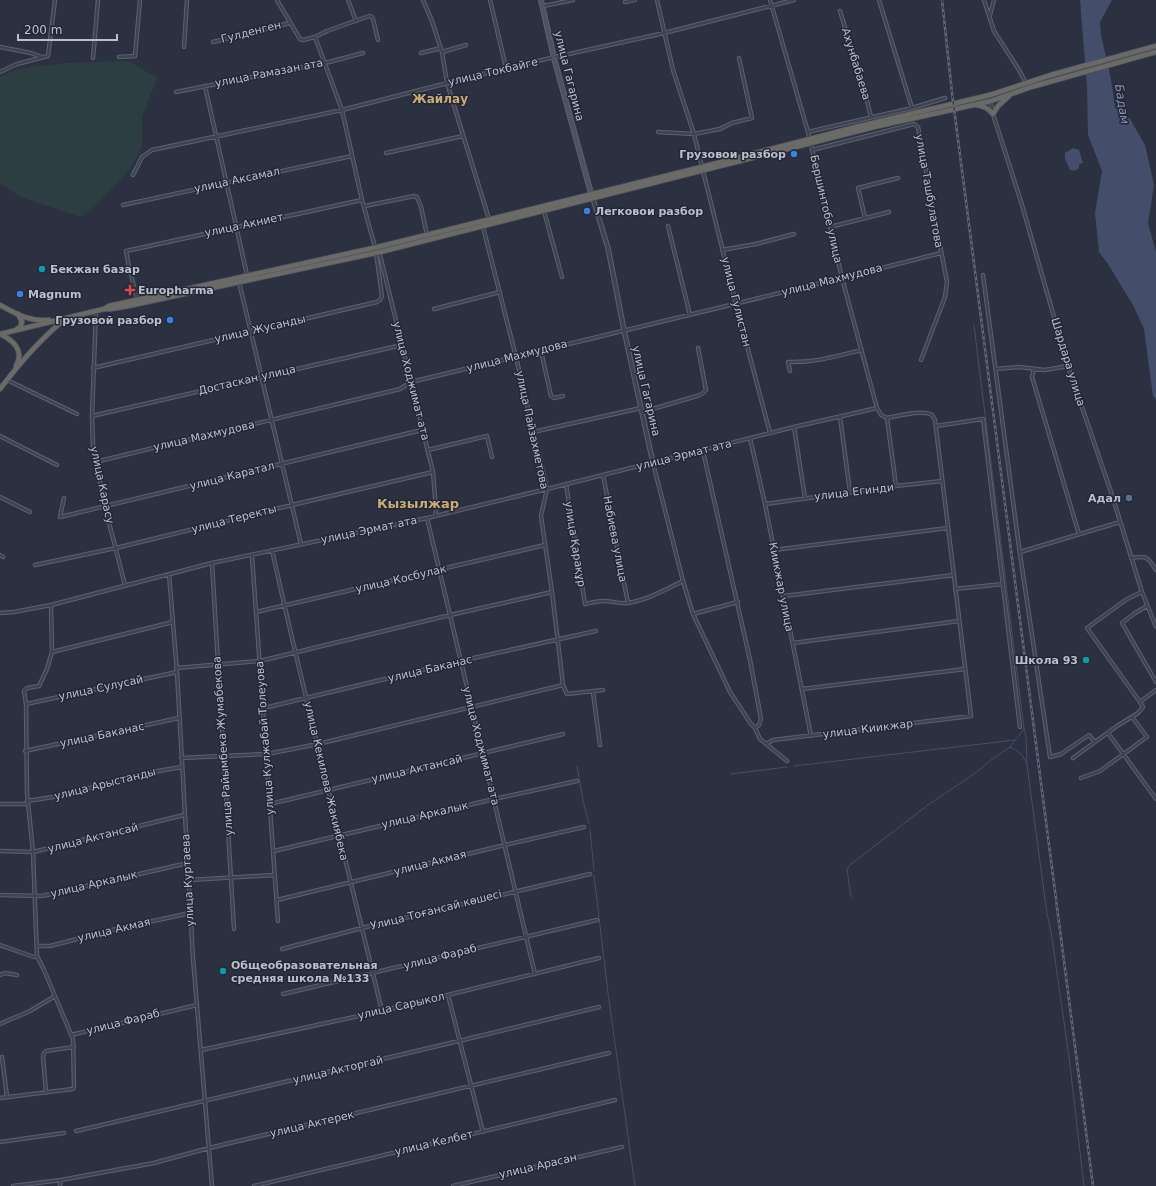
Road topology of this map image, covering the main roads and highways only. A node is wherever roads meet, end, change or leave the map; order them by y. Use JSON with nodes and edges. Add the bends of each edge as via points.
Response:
{"nodes":[{"id":1,"x":541,"y":0,"type":"edge"},
{"id":2,"x":1156,"y":46,"type":"edge"},
{"id":3,"x":1156,"y":52,"type":"edge"},
{"id":4,"x":1010,"y":94,"type":"junction"},
{"id":5,"x":990,"y":98,"type":"junction"},
{"id":6,"x":973,"y":104,"type":"junction"},
{"id":7,"x":810,"y":142,"type":"junction"},
{"id":8,"x":702,"y":169,"type":"junction"},
{"id":9,"x":591,"y":194,"type":"junction"},
{"id":10,"x":593,"y":199,"type":"junction"},
{"id":11,"x":0,"y":305,"type":"edge"},
{"id":12,"x":118,"y":306,"type":"junction"},
{"id":13,"x":18,"y":314,"type":"junction"},
{"id":14,"x":65,"y":319,"type":"junction"},
{"id":15,"x":15,"y":330,"type":"junction"},
{"id":16,"x":0,"y":334,"type":"edge"},
{"id":17,"x":10,"y":375,"type":"junction"},
{"id":18,"x":0,"y":389,"type":"edge"}],
"edges":[{"from":1,"to":9,"type":"main road","name":"улица Гагарина"},
{"from":2,"to":5,"type":"highway","via":[[1051,75]]},
{"from":3,"to":4,"type":"highway"},
{"from":4,"to":5,"type":"highway"},
{"from":4,"to":6,"type":"highway","via":[[993,114],[988,108]]},
{"from":5,"to":6,"type":"highway"},
{"from":5,"to":7,"type":"highway"},
{"from":6,"to":7,"type":"highway"},
{"from":7,"to":8,"type":"highway"},
{"from":8,"to":9,"type":"highway"},
{"from":8,"to":10,"type":"highway"},
{"from":9,"to":10,"type":"main road","name":"улица Гагарина"},
{"from":9,"to":12,"type":"highway","via":[[377,247],[209,283]]},
{"from":10,"to":12,"type":"highway","via":[[378,253]]},
{"from":11,"to":13,"type":"highway"},
{"from":12,"to":14,"type":"highway"},
{"from":13,"to":14,"type":"highway","via":[[35,321]]},
{"from":13,"to":15,"type":"highway","via":[[22,322]]},
{"from":14,"to":15,"type":"highway"},
{"from":14,"to":17,"type":"highway","via":[[46,334]]},
{"from":15,"to":16,"type":"highway"},
{"from":16,"to":17,"type":"highway","via":[[12,341],[20,357]]},
{"from":17,"to":18,"type":"highway"}]}
